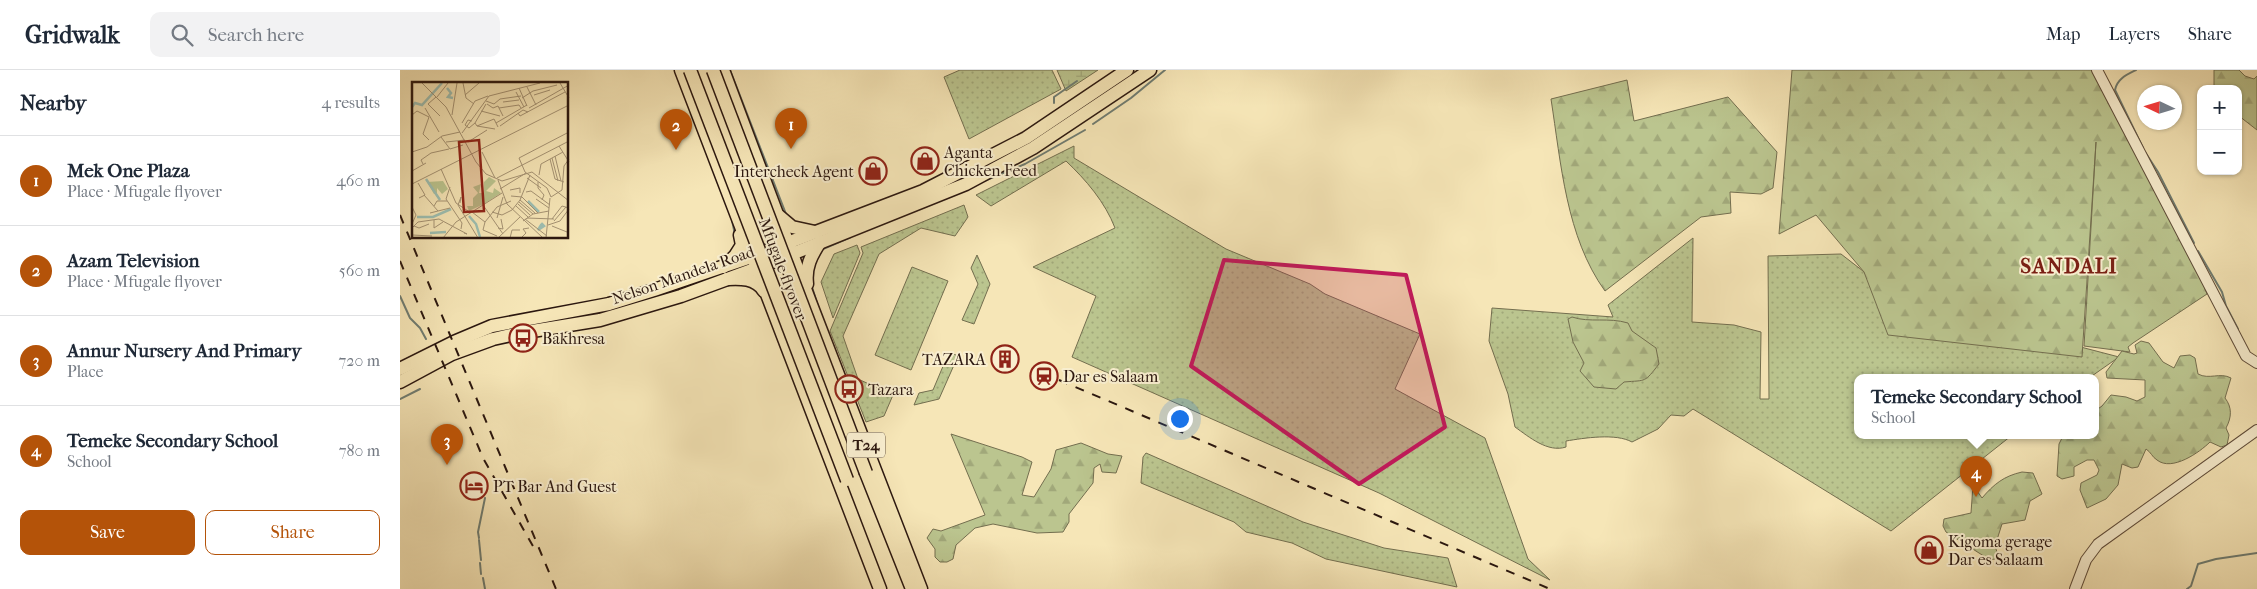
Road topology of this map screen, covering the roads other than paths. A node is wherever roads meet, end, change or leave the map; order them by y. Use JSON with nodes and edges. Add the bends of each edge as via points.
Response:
{"nodes":[{"id":1,"x":681,"y":70,"type":"edge"},
{"id":2,"x":690,"y":70,"type":"edge"},
{"id":3,"x":713,"y":70,"type":"edge"},
{"id":4,"x":723,"y":70,"type":"edge"},
{"id":5,"x":1127,"y":70,"type":"edge"},
{"id":6,"x":1150,"y":70,"type":"edge"},
{"id":7,"x":2097,"y":70,"type":"edge"},
{"id":8,"x":733,"y":207,"type":"junction"},
{"id":9,"x":776,"y":212,"type":"junction"},
{"id":10,"x":817,"y":237,"type":"junction"},
{"id":11,"x":789,"y":248,"type":"junction"},
{"id":12,"x":754,"y":262,"type":"junction"},
{"id":13,"x":725,"y":273,"type":"junction"},
{"id":14,"x":770,"y":302,"type":"junction"},
{"id":15,"x":810,"y":302,"type":"junction"},
{"id":16,"x":2257,"y":363,"type":"edge"},
{"id":17,"x":400,"y":369,"type":"edge"},
{"id":18,"x":400,"y":382,"type":"edge"},
{"id":19,"x":2257,"y":430,"type":"edge"},
{"id":20,"x":880,"y":589,"type":"edge"},
{"id":21,"x":888,"y":589,"type":"edge"},
{"id":22,"x":912,"y":589,"type":"edge"},
{"id":23,"x":922,"y":589,"type":"edge"},
{"id":24,"x":2075,"y":589,"type":"edge"}],
"edges":[{"from":1,"to":8,"type":"main road","number":"T24"},
{"from":2,"to":21,"type":"main road","name":"Mfugale flyover","bridge":true},
{"from":3,"to":22,"type":"main road","name":"Mfugale flyover","bridge":true},
{"from":4,"to":9,"type":"main road","number":"T24"},
{"from":5,"to":10,"type":"main road","name":"Nelson Mandela Road","via":[[1026,138],[923,191]]},
{"from":6,"to":10,"type":"main road","name":"Nelson Mandela Road","via":[[1033,148],[966,184]]},
{"from":7,"to":16,"type":"street","via":[[2246,356]]},
{"from":8,"to":12,"type":"main road","number":"T24"},
{"from":8,"to":13,"type":"main road","via":[[742,245]]},
{"from":9,"to":10,"type":"main road","via":[[792,227]]},
{"from":9,"to":11,"type":"main road","number":"T24"},
{"from":10,"to":11,"type":"main road","name":"Nelson Mandela Road"},
{"from":10,"to":15,"type":"main road","via":[[806,268]]},
{"from":11,"to":12,"type":"main road","name":"Nelson Mandela Road"},
{"from":11,"to":15,"type":"main road","number":"T24"},
{"from":12,"to":13,"type":"main road","name":"Nelson Mandela Road"},
{"from":12,"to":14,"type":"main road","number":"T24"},
{"from":13,"to":14,"type":"main road","via":[[755,282]]},
{"from":13,"to":17,"type":"main road","name":"Nelson Mandela Road","via":[[609,304],[492,326]]},
{"from":13,"to":18,"type":"main road","name":"Nelson Mandela Road","via":[[622,315],[493,339],[452,354]]},
{"from":14,"to":20,"type":"main road","number":"T24"},
{"from":15,"to":23,"type":"main road","number":"T24"},
{"from":19,"to":24,"type":"street","via":[[2098,544],[2086,560]]}]}
